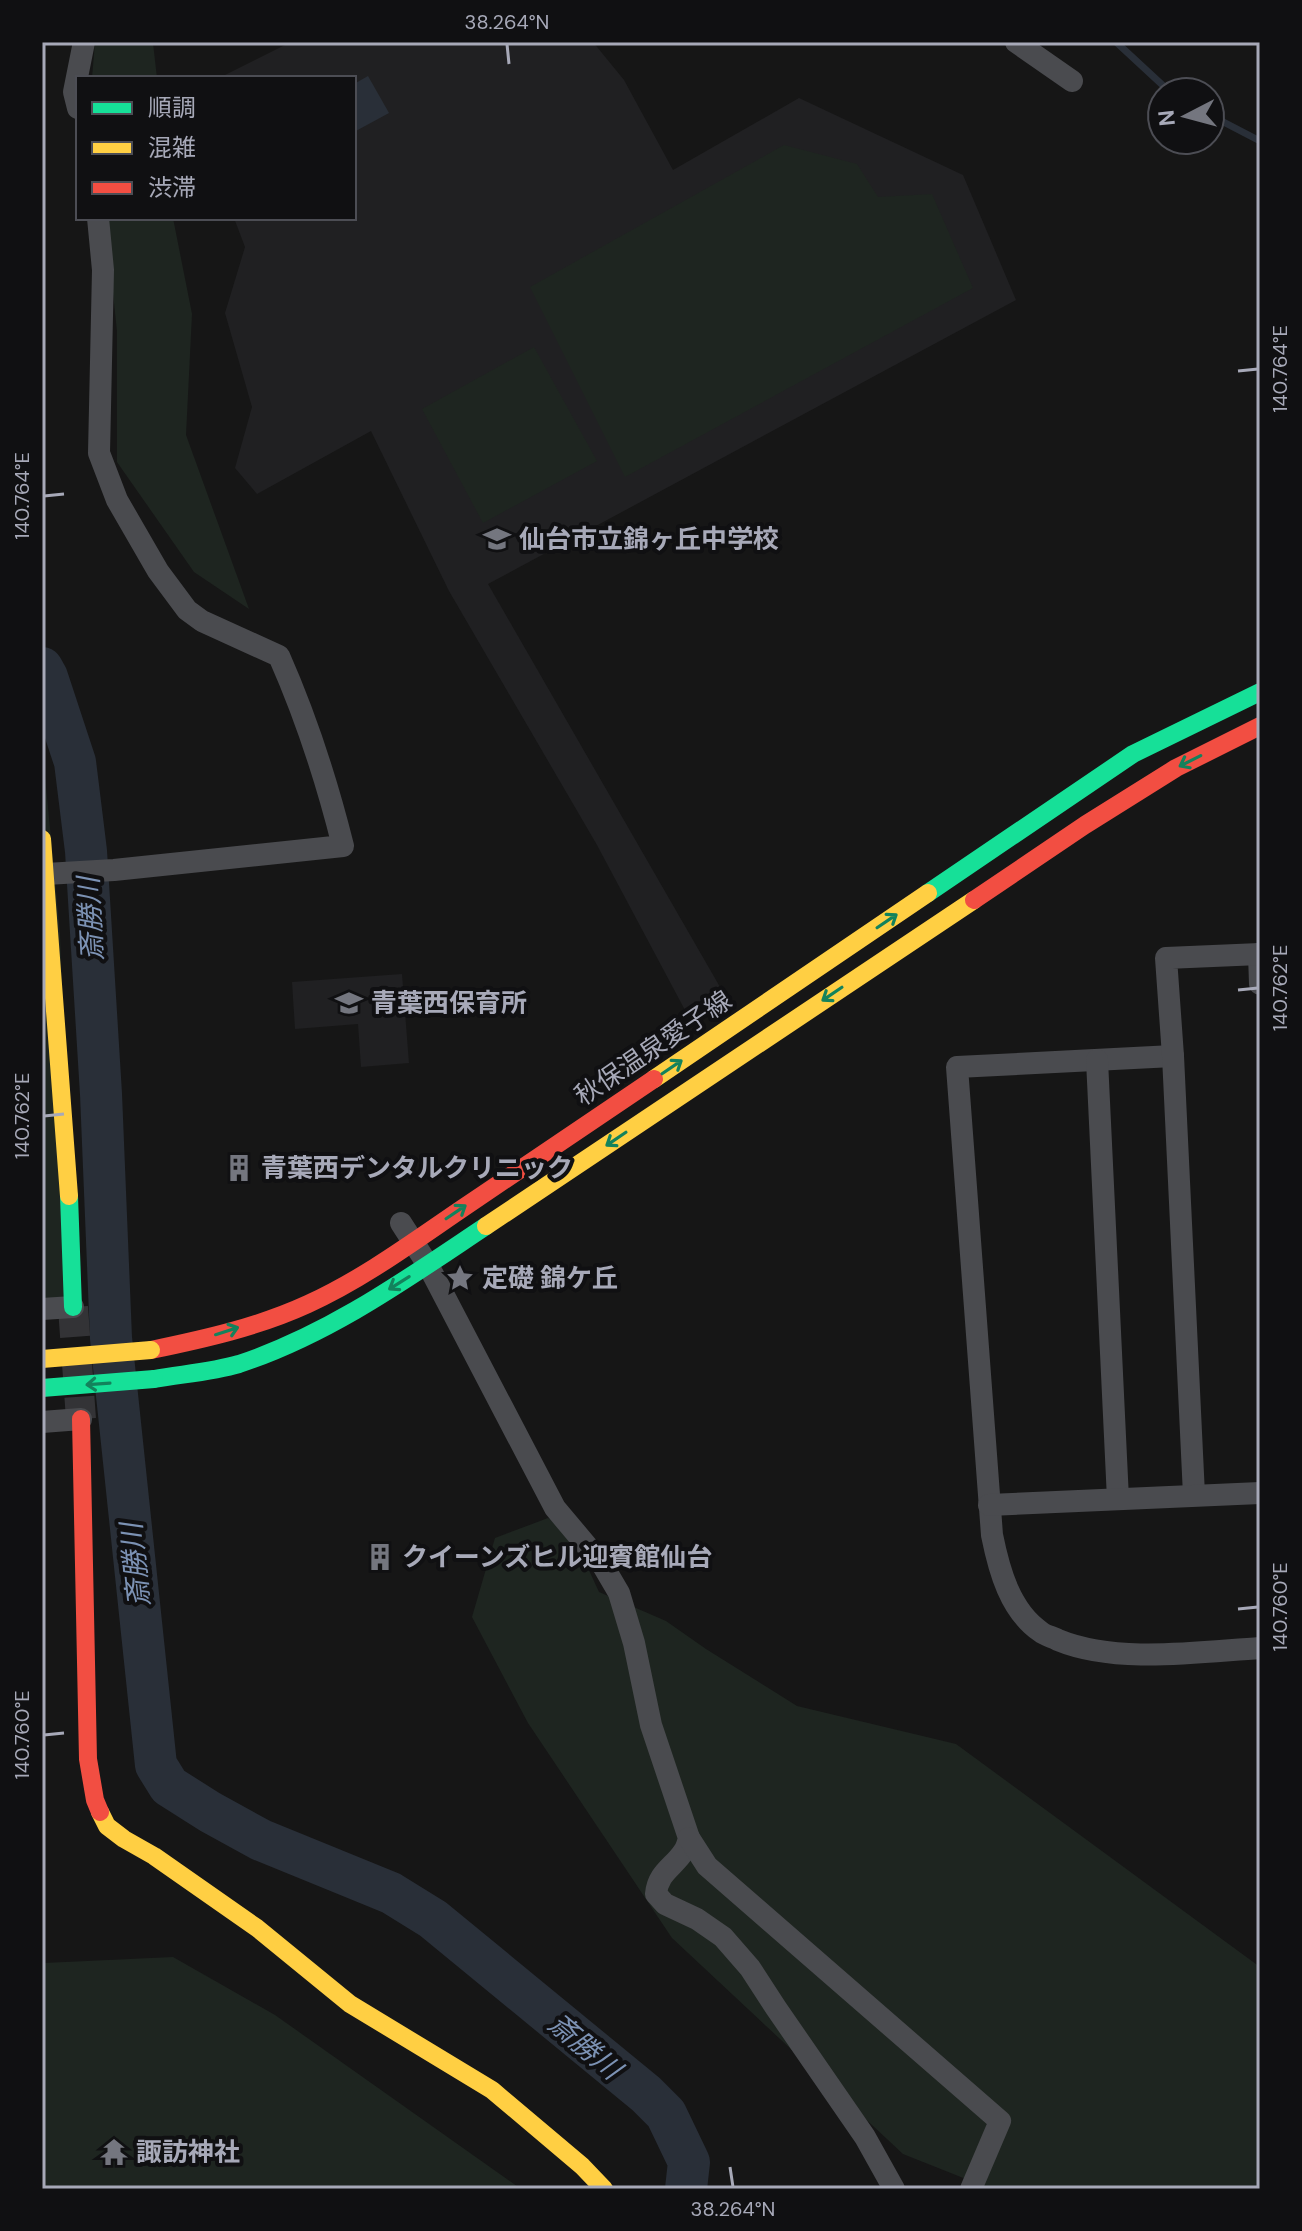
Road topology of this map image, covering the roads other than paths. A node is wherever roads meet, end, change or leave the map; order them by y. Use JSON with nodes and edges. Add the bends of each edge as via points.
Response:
{"nodes":[{"id":1,"x":84,"y":42,"type":"edge"},
{"id":2,"x":1016,"y":42,"type":"edge"},
{"id":3,"x":77,"y":76,"type":"edge"},
{"id":4,"x":1072,"y":81,"type":"dead end"},
{"id":5,"x":98,"y":220,"type":"edge"},
{"id":6,"x":1260,"y":692,"type":"edge"},
{"id":7,"x":1260,"y":726,"type":"edge"},
{"id":8,"x":42,"y":839,"type":"edge"},
{"id":9,"x":50,"y":874,"type":"junction"},
{"id":10,"x":1259,"y":954,"type":"edge"},
{"id":11,"x":1260,"y":984,"type":"edge"},
{"id":12,"x":1173,"y":1056,"type":"junction"},
{"id":13,"x":1097,"y":1060,"type":"junction"},
{"id":14,"x":407,"y":1233,"type":"junction"},
{"id":15,"x":428,"y":1265,"type":"junction"},
{"id":16,"x":73,"y":1307,"type":"joint"},
{"id":17,"x":42,"y":1309,"type":"edge"},
{"id":18,"x":42,"y":1359,"type":"edge"},
{"id":19,"x":42,"y":1388,"type":"edge"},
{"id":20,"x":81,"y":1419,"type":"joint"},
{"id":21,"x":42,"y":1422,"type":"edge"},
{"id":22,"x":1260,"y":1493,"type":"edge"},
{"id":23,"x":1194,"y":1495,"type":"junction"},
{"id":24,"x":1118,"y":1499,"type":"junction"},
{"id":25,"x":989,"y":1505,"type":"junction"},
{"id":26,"x":1260,"y":1648,"type":"edge"},
{"id":27,"x":689,"y":1838,"type":"junction"},
{"id":28,"x":604,"y":2189,"type":"edge"},
{"id":29,"x":894,"y":2189,"type":"edge"},
{"id":30,"x":971,"y":2189,"type":"edge"}],
"edges":[{"from":1,"to":3,"type":"street"},
{"from":2,"to":4,"type":"street"},
{"from":5,"to":9,"type":"street","via":[[103,270],[99,453],[117,500],[187,610],[279,656],[343,846]]},
{"from":14,"to":6,"type":"main road","name":"秋保温泉愛子線","one_way":true,"via":[[1133,754]]},
{"from":7,"to":15,"type":"main road","name":"秋保温泉愛子線","one_way":true,"via":[[1176,768],[1085,825]]},
{"from":8,"to":9,"type":"main road"},
{"from":9,"to":16,"type":"main road"},
{"from":10,"to":11,"type":"street"},
{"from":10,"to":12,"type":"street","via":[[1166,958]]},
{"from":12,"to":13,"type":"street"},
{"from":12,"to":23,"type":"street"},
{"from":13,"to":24,"type":"street"},
{"from":13,"to":25,"type":"street","via":[[957,1067]]},
{"from":14,"to":15,"type":"street"},
{"from":18,"to":14,"type":"main road","name":"秋保温泉愛子線","one_way":true,"bridge":true,"via":[[151,1350],[210,1337],[305,1305],[342,1285]]},
{"from":15,"to":19,"type":"main road","name":"秋保温泉愛子線","one_way":true,"bridge":true,"via":[[323,1330],[235,1365],[154,1379]]},
{"from":15,"to":27,"type":"street","via":[[555,1508],[619,1593],[651,1725]]},
{"from":16,"to":17,"type":"street"},
{"from":20,"to":21,"type":"street"},
{"from":20,"to":28,"type":"main road","via":[[88,1759],[95,1800],[107,1826],[257,1928],[350,2004],[492,2090]]},
{"from":22,"to":23,"type":"street"},
{"from":23,"to":24,"type":"street"},
{"from":24,"to":25,"type":"street"},
{"from":25,"to":26,"type":"street","via":[[998,1568],[1009,1593],[1041,1633],[1112,1653]]},
{"from":27,"to":29,"type":"street","via":[[657,1883],[656,1894],[723,1937],[750,1968],[865,2137]]},
{"from":27,"to":30,"type":"street","via":[[707,1866],[1000,2121]]}]}
